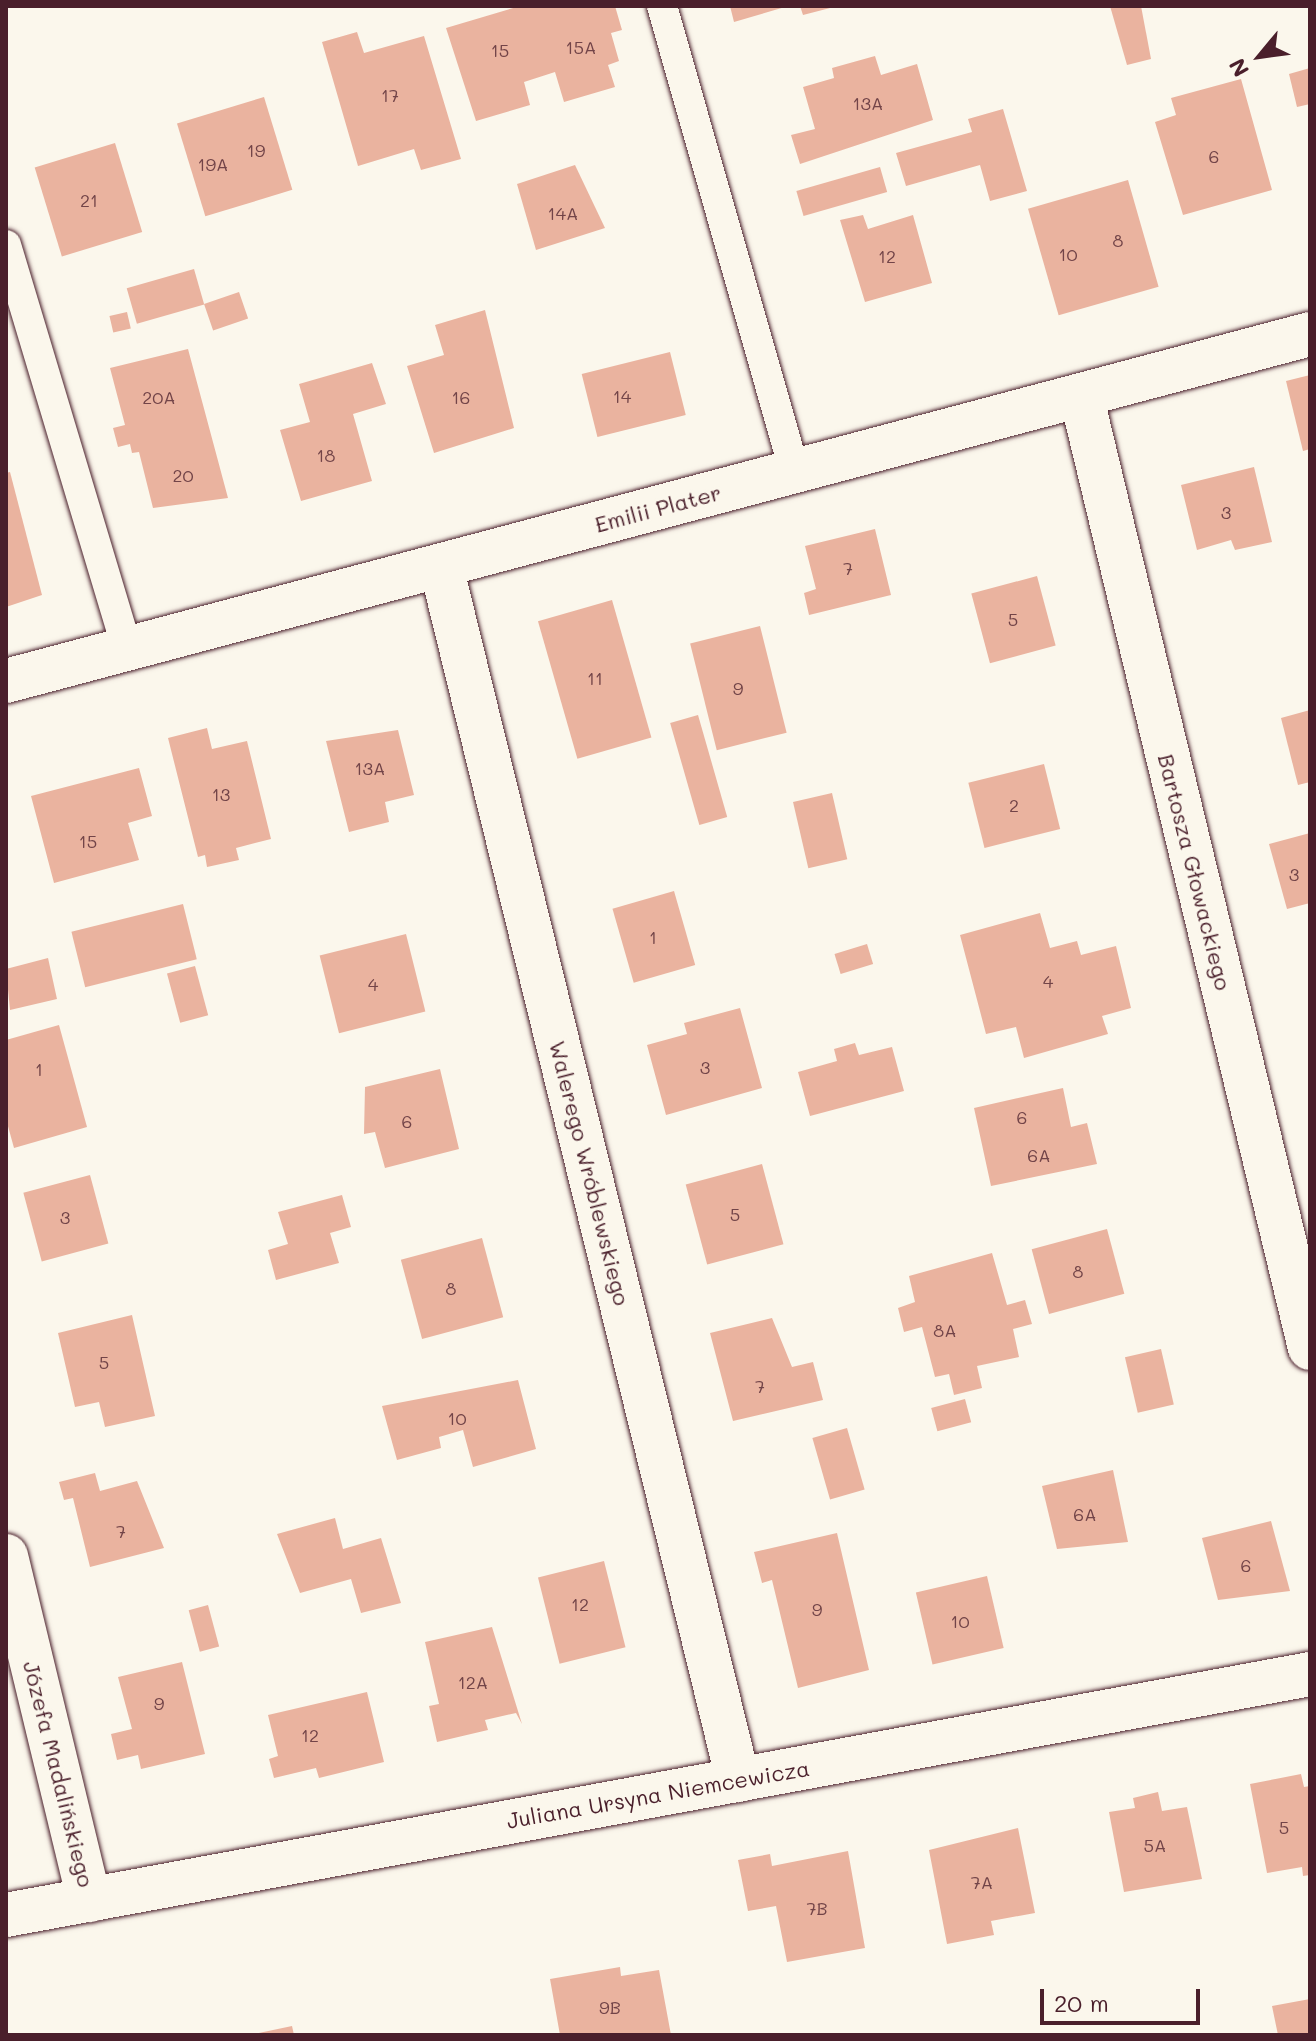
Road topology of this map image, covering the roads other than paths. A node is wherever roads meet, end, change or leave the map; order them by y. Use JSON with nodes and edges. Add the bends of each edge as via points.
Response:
{"nodes":[{"id":1,"x":662,"y":6,"type":"edge"},
{"id":2,"x":6,"y":245,"type":"edge"},
{"id":3,"x":1310,"y":334,"type":"edge"},
{"id":4,"x":1081,"y":395,"type":"junction"},
{"id":5,"x":795,"y":472,"type":"junction"},
{"id":6,"x":441,"y":566,"type":"junction"},
{"id":7,"x":127,"y":649,"type":"junction"},
{"id":8,"x":6,"y":681,"type":"edge"},
{"id":9,"x":1310,"y":1348,"type":"edge"},
{"id":10,"x":6,"y":1556,"type":"edge"},
{"id":11,"x":1310,"y":1674,"type":"edge"},
{"id":12,"x":738,"y":1780,"type":"junction"},
{"id":13,"x":89,"y":1900,"type":"junction"},
{"id":14,"x":6,"y":1915,"type":"edge"}],
"edges":[{"from":1,"to":5,"type":"lane"},
{"from":2,"to":7,"type":"lane"},
{"from":3,"to":4,"type":"street","name":"Emilii Plater"},
{"from":4,"to":5,"type":"street","name":"Emilii Plater"},
{"from":4,"to":9,"type":"street","name":"Bartosza Głowackiego"},
{"from":5,"to":6,"type":"street","name":"Emilii Plater"},
{"from":6,"to":7,"type":"street","name":"Emilii Plater"},
{"from":6,"to":12,"type":"street","name":"Walerego Wróblewskiego"},
{"from":7,"to":8,"type":"street","name":"Emilii Plater"},
{"from":10,"to":13,"type":"street","name":"Józefa Madalińskiego"},
{"from":11,"to":12,"type":"street","name":"Juliana Ursyna Niemcewicza"},
{"from":12,"to":13,"type":"street","name":"Juliana Ursyna Niemcewicza"},
{"from":13,"to":14,"type":"street","name":"Juliana Ursyna Niemcewicza"}]}
